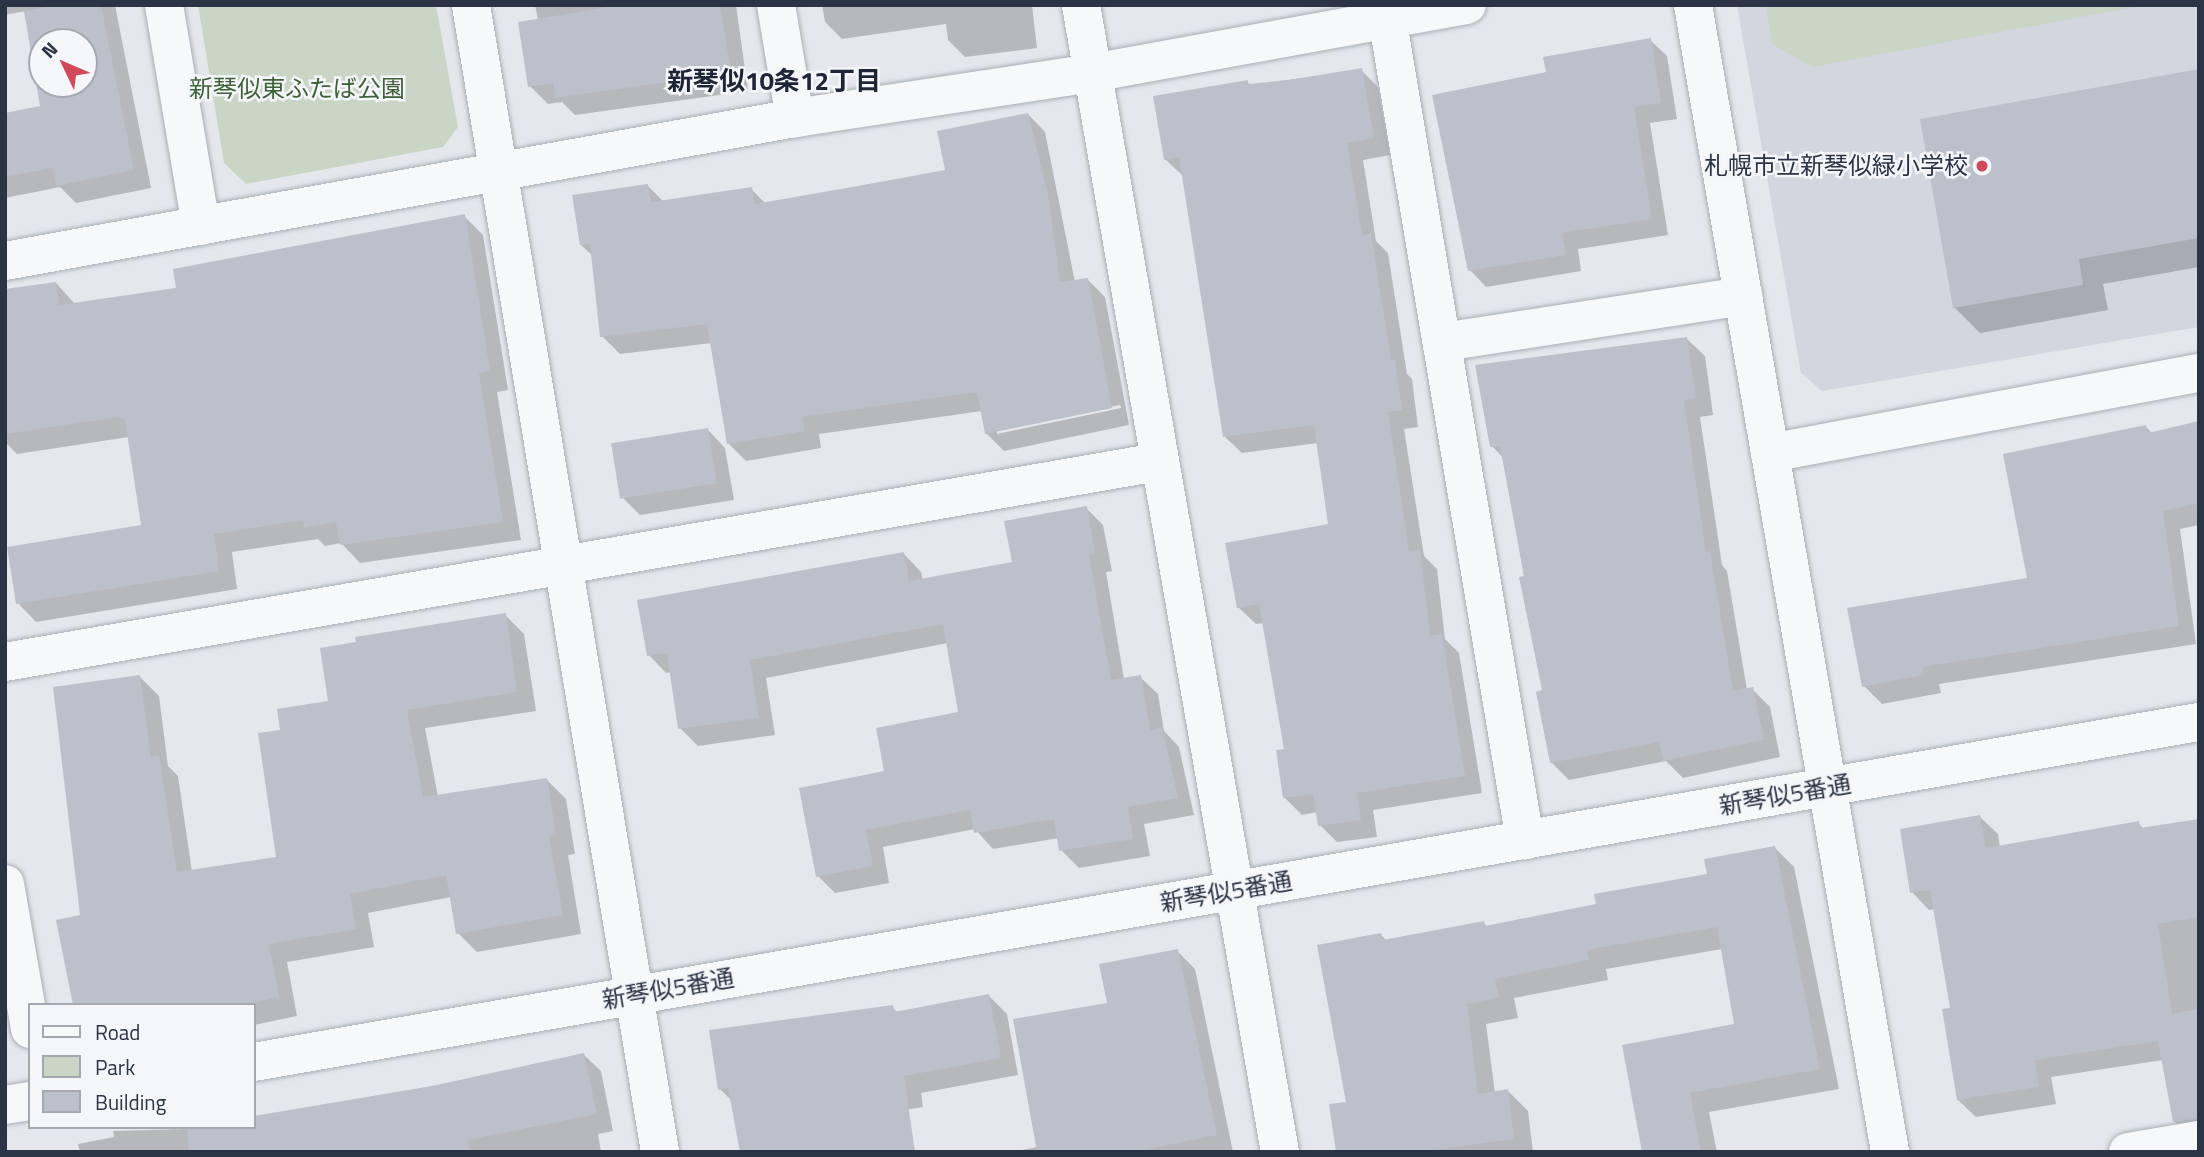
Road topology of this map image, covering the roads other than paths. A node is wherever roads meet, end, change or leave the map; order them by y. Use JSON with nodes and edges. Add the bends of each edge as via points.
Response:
{"nodes":[{"id":1,"x":164,"y":5,"type":"edge"},
{"id":2,"x":471,"y":5,"type":"edge"},
{"id":3,"x":776,"y":5,"type":"edge"},
{"id":4,"x":1081,"y":5,"type":"edge"},
{"id":5,"x":1467,"y":5,"type":"edge"},
{"id":6,"x":1693,"y":5,"type":"edge"},
{"id":7,"x":1386,"y":12,"type":"edge"},
{"id":8,"x":1092,"y":73,"type":"junction"},
{"id":9,"x":795,"y":118,"type":"junction"},
{"id":10,"x":499,"y":172,"type":"junction"},
{"id":11,"x":201,"y":226,"type":"junction"},
{"id":12,"x":5,"y":261,"type":"edge"},
{"id":13,"x":1743,"y":296,"type":"junction"},
{"id":14,"x":1443,"y":342,"type":"junction"},
{"id":15,"x":2199,"y":373,"type":"edge"},
{"id":16,"x":1770,"y":453,"type":"junction"},
{"id":17,"x":1158,"y":462,"type":"junction"},
{"id":18,"x":563,"y":566,"type":"junction"},
{"id":19,"x":5,"y":662,"type":"edge"},
{"id":20,"x":2199,"y":722,"type":"edge"},
{"id":21,"x":1827,"y":787,"type":"junction"},
{"id":22,"x":1525,"y":840,"type":"junction"},
{"id":23,"x":5,"y":884,"type":"edge"},
{"id":24,"x":1233,"y":891,"type":"junction"},
{"id":25,"x":632,"y":996,"type":"junction"},
{"id":26,"x":28,"y":1017,"type":"edge"},
{"id":27,"x":256,"y":1062,"type":"edge"},
{"id":28,"x":28,"y":1101,"type":"edge"},
{"id":29,"x":5,"y":1105,"type":"edge"},
{"id":30,"x":2199,"y":1140,"type":"edge"},
{"id":31,"x":660,"y":1152,"type":"edge"},
{"id":32,"x":1280,"y":1152,"type":"edge"},
{"id":33,"x":1891,"y":1152,"type":"edge"},
{"id":34,"x":2128,"y":1152,"type":"edge"}],
"edges":[{"from":1,"to":11,"type":"street"},
{"from":2,"to":10,"type":"street"},
{"from":3,"to":9,"type":"street"},
{"from":4,"to":8,"type":"street"},
{"from":5,"to":7,"type":"street"},
{"from":6,"to":13,"type":"street"},
{"from":7,"to":8,"type":"street"},
{"from":7,"to":14,"type":"street"},
{"from":8,"to":9,"type":"street"},
{"from":8,"to":17,"type":"street"},
{"from":9,"to":10,"type":"street"},
{"from":10,"to":11,"type":"street"},
{"from":10,"to":18,"type":"street"},
{"from":11,"to":12,"type":"street"},
{"from":13,"to":14,"type":"street"},
{"from":13,"to":16,"type":"street"},
{"from":14,"to":22,"type":"street"},
{"from":15,"to":16,"type":"street"},
{"from":16,"to":21,"type":"street"},
{"from":17,"to":18,"type":"street"},
{"from":17,"to":24,"type":"street"},
{"from":18,"to":19,"type":"street"},
{"from":18,"to":25,"type":"street"},
{"from":20,"to":21,"type":"street","name":"新琴似5番通"},
{"from":21,"to":22,"type":"street","name":"新琴似5番通"},
{"from":21,"to":33,"type":"street"},
{"from":22,"to":24,"type":"street","name":"新琴似5番通"},
{"from":23,"to":26,"type":"street"},
{"from":24,"to":25,"type":"street","name":"新琴似5番通"},
{"from":24,"to":32,"type":"street"},
{"from":25,"to":27,"type":"street","name":"新琴似5番通"},
{"from":25,"to":31,"type":"street"},
{"from":28,"to":29,"type":"street"},
{"from":30,"to":34,"type":"street"}]}
